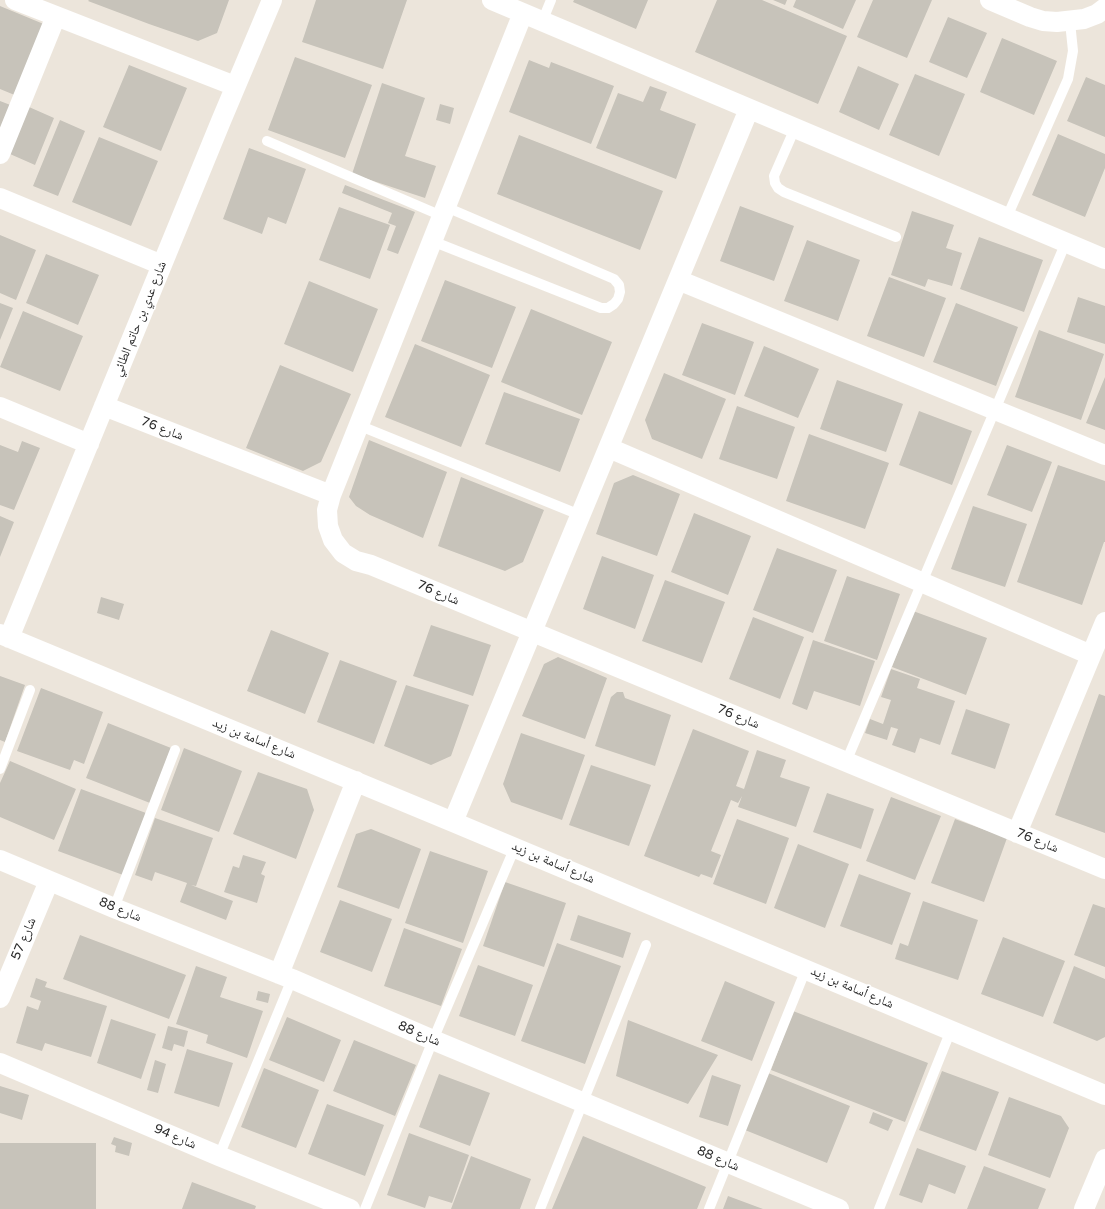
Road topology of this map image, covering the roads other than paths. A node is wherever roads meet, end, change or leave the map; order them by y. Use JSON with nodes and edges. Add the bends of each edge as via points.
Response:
{"nodes":[{"id":1,"x":15,"y":0,"type":"edge"},
{"id":2,"x":272,"y":0,"type":"edge"},
{"id":3,"x":492,"y":0,"type":"edge"},
{"id":4,"x":551,"y":0,"type":"edge"},
{"id":5,"x":990,"y":0,"type":"edge"},
{"id":6,"x":1105,"y":8,"type":"edge"},
{"id":7,"x":52,"y":10,"type":"edge"},
{"id":8,"x":523,"y":14,"type":"junction"},
{"id":9,"x":542,"y":22,"type":"junction"},
{"id":10,"x":1070,"y":22,"type":"junction"},
{"id":11,"x":235,"y":86,"type":"junction"},
{"id":12,"x":749,"y":108,"type":"junction"},
{"id":13,"x":795,"y":128,"type":"junction"},
{"id":14,"x":267,"y":142,"type":"dead end"},
{"id":15,"x":0,"y":154,"type":"edge"},
{"id":16,"x":0,"y":198,"type":"edge"},
{"id":17,"x":444,"y":211,"type":"junction"},
{"id":18,"x":1007,"y":218,"type":"junction"},
{"id":19,"x":896,"y":237,"type":"dead end"},
{"id":20,"x":432,"y":241,"type":"junction"},
{"id":21,"x":1066,"y":242,"type":"junction"},
{"id":22,"x":1105,"y":259,"type":"edge"},
{"id":23,"x":162,"y":265,"type":"junction"},
{"id":24,"x":678,"y":280,"type":"junction"},
{"id":25,"x":104,"y":406,"type":"junction"},
{"id":26,"x":0,"y":407,"type":"edge"},
{"id":27,"x":995,"y":410,"type":"junction"},
{"id":28,"x":358,"y":425,"type":"junction"},
{"id":29,"x":89,"y":444,"type":"junction"},
{"id":30,"x":609,"y":448,"type":"junction"},
{"id":31,"x":1105,"y":455,"type":"edge"},
{"id":32,"x":331,"y":495,"type":"junction"},
{"id":33,"x":580,"y":514,"type":"junction"},
{"id":34,"x":922,"y":582,"type":"junction"},
{"id":35,"x":1105,"y":622,"type":"edge"},
{"id":36,"x":532,"y":632,"type":"junction"},
{"id":37,"x":5,"y":636,"type":"edge"},
{"id":38,"x":1091,"y":655,"type":"junction"},
{"id":39,"x":30,"y":690,"type":"dead end"},
{"id":40,"x":175,"y":750,"type":"dead end"},
{"id":41,"x":846,"y":762,"type":"junction"},
{"id":42,"x":0,"y":770,"type":"edge"},
{"id":43,"x":356,"y":781,"type":"junction"},
{"id":44,"x":453,"y":822,"type":"junction"},
{"id":45,"x":1017,"y":833,"type":"junction"},
{"id":46,"x":515,"y":848,"type":"junction"},
{"id":47,"x":0,"y":860,"type":"edge"},
{"id":48,"x":1105,"y":869,"type":"edge"},
{"id":49,"x":49,"y":881,"type":"junction"},
{"id":50,"x":114,"y":908,"type":"junction"},
{"id":51,"x":646,"y":945,"type":"dead end"},
{"id":52,"x":806,"y":969,"type":"junction"},
{"id":53,"x":285,"y":976,"type":"junction"},
{"id":54,"x":0,"y":998,"type":"edge"},
{"id":55,"x":951,"y":1030,"type":"junction"},
{"id":56,"x":433,"y":1040,"type":"junction"},
{"id":57,"x":0,"y":1063,"type":"edge"},
{"id":58,"x":1105,"y":1095,"type":"edge"},
{"id":59,"x":582,"y":1103,"type":"junction"},
{"id":60,"x":220,"y":1156,"type":"junction"},
{"id":61,"x":1105,"y":1159,"type":"edge"},
{"id":62,"x":728,"y":1163,"type":"junction"},
{"id":63,"x":350,"y":1209,"type":"edge"},
{"id":64,"x":365,"y":1209,"type":"edge"},
{"id":65,"x":540,"y":1209,"type":"edge"},
{"id":66,"x":710,"y":1209,"type":"edge"},
{"id":67,"x":838,"y":1209,"type":"edge"},
{"id":68,"x":879,"y":1209,"type":"edge"},
{"id":69,"x":1084,"y":1209,"type":"edge"}],
"edges":[{"from":1,"to":7,"type":"street"},
{"from":2,"to":11,"type":"street","name":"شارع عدي بن حاتم الطائي"},
{"from":3,"to":8,"type":"street"},
{"from":4,"to":9,"type":"lane"},
{"from":5,"to":10,"type":"street","via":[[1043,21]]},
{"from":6,"to":10,"type":"street","via":[[1097,14]]},
{"from":7,"to":11,"type":"street"},
{"from":7,"to":15,"type":"street"},
{"from":8,"to":9,"type":"street"},
{"from":8,"to":17,"type":"street"},
{"from":9,"to":12,"type":"street"},
{"from":10,"to":18,"type":"lane","via":[[1073,51],[1068,79]]},
{"from":11,"to":23,"type":"street","name":"شارع عدي بن حاتم الطائي"},
{"from":12,"to":13,"type":"street"},
{"from":12,"to":24,"type":"street"},
{"from":13,"to":18,"type":"street"},
{"from":13,"to":19,"type":"lane","via":[[774,176],[778,188]]},
{"from":14,"to":17,"type":"lane"},
{"from":16,"to":23,"type":"street"},
{"from":17,"to":20,"type":"street"},
{"from":17,"to":20,"type":"lane","via":[[614,278],[619,285],[618,299],[608,308],[601,308]]},
{"from":18,"to":21,"type":"street"},
{"from":20,"to":28,"type":"street"},
{"from":21,"to":22,"type":"street"},
{"from":21,"to":27,"type":"lane"},
{"from":23,"to":25,"type":"street","name":"شارع عدي بن حاتم الطائي"},
{"from":24,"to":27,"type":"street"},
{"from":24,"to":30,"type":"street"},
{"from":25,"to":29,"type":"street","name":"شارع عدي بن حاتم الطائي"},
{"from":25,"to":32,"type":"street","name":"شارع 76"},
{"from":26,"to":29,"type":"street"},
{"from":27,"to":31,"type":"street"},
{"from":27,"to":34,"type":"lane"},
{"from":28,"to":32,"type":"street"},
{"from":28,"to":33,"type":"lane"},
{"from":29,"to":37,"type":"street","name":"شارع عدي بن حاتم الطائي"},
{"from":30,"to":33,"type":"street"},
{"from":30,"to":34,"type":"street"},
{"from":32,"to":36,"type":"street","name":"شارع 76","via":[[346,533],[371,565]]},
{"from":33,"to":36,"type":"street"},
{"from":34,"to":38,"type":"street"},
{"from":34,"to":41,"type":"lane"},
{"from":35,"to":38,"type":"street"},
{"from":36,"to":41,"type":"street","name":"شارع 76"},
{"from":36,"to":44,"type":"street"},
{"from":37,"to":43,"type":"street","name":"شارع أسامة بن زيد"},
{"from":38,"to":45,"type":"street"},
{"from":39,"to":42,"type":"lane"},
{"from":40,"to":50,"type":"lane"},
{"from":41,"to":45,"type":"street","name":"شارع 76"},
{"from":43,"to":44,"type":"street","name":"شارع أسامة بن زيد"},
{"from":43,"to":53,"type":"street"},
{"from":44,"to":46,"type":"street","name":"شارع أسامة بن زيد"},
{"from":45,"to":48,"type":"street","name":"شارع 76"},
{"from":46,"to":52,"type":"street","name":"شارع أسامة بن زيد"},
{"from":46,"to":56,"type":"lane"},
{"from":47,"to":49,"type":"street","name":"شارع 88"},
{"from":49,"to":50,"type":"street","name":"شارع 88"},
{"from":49,"to":54,"type":"street","name":"شارع 57"},
{"from":50,"to":53,"type":"street","name":"شارع 88"},
{"from":51,"to":59,"type":"lane"},
{"from":52,"to":55,"type":"street","name":"شارع أسامة بن زيد"},
{"from":52,"to":62,"type":"lane"},
{"from":53,"to":56,"type":"street","name":"شارع 88"},
{"from":53,"to":60,"type":"lane"},
{"from":55,"to":58,"type":"street","name":"شارع أسامة بن زيد"},
{"from":55,"to":68,"type":"lane"},
{"from":56,"to":59,"type":"street","name":"شارع 88"},
{"from":56,"to":64,"type":"lane"},
{"from":57,"to":60,"type":"street","name":"شارع 94"},
{"from":59,"to":62,"type":"street","name":"شارع 88"},
{"from":59,"to":65,"type":"lane"},
{"from":60,"to":63,"type":"street","name":"شارع 94"},
{"from":61,"to":69,"type":"street"},
{"from":62,"to":66,"type":"lane"},
{"from":62,"to":67,"type":"street","name":"شارع 88"}]}
